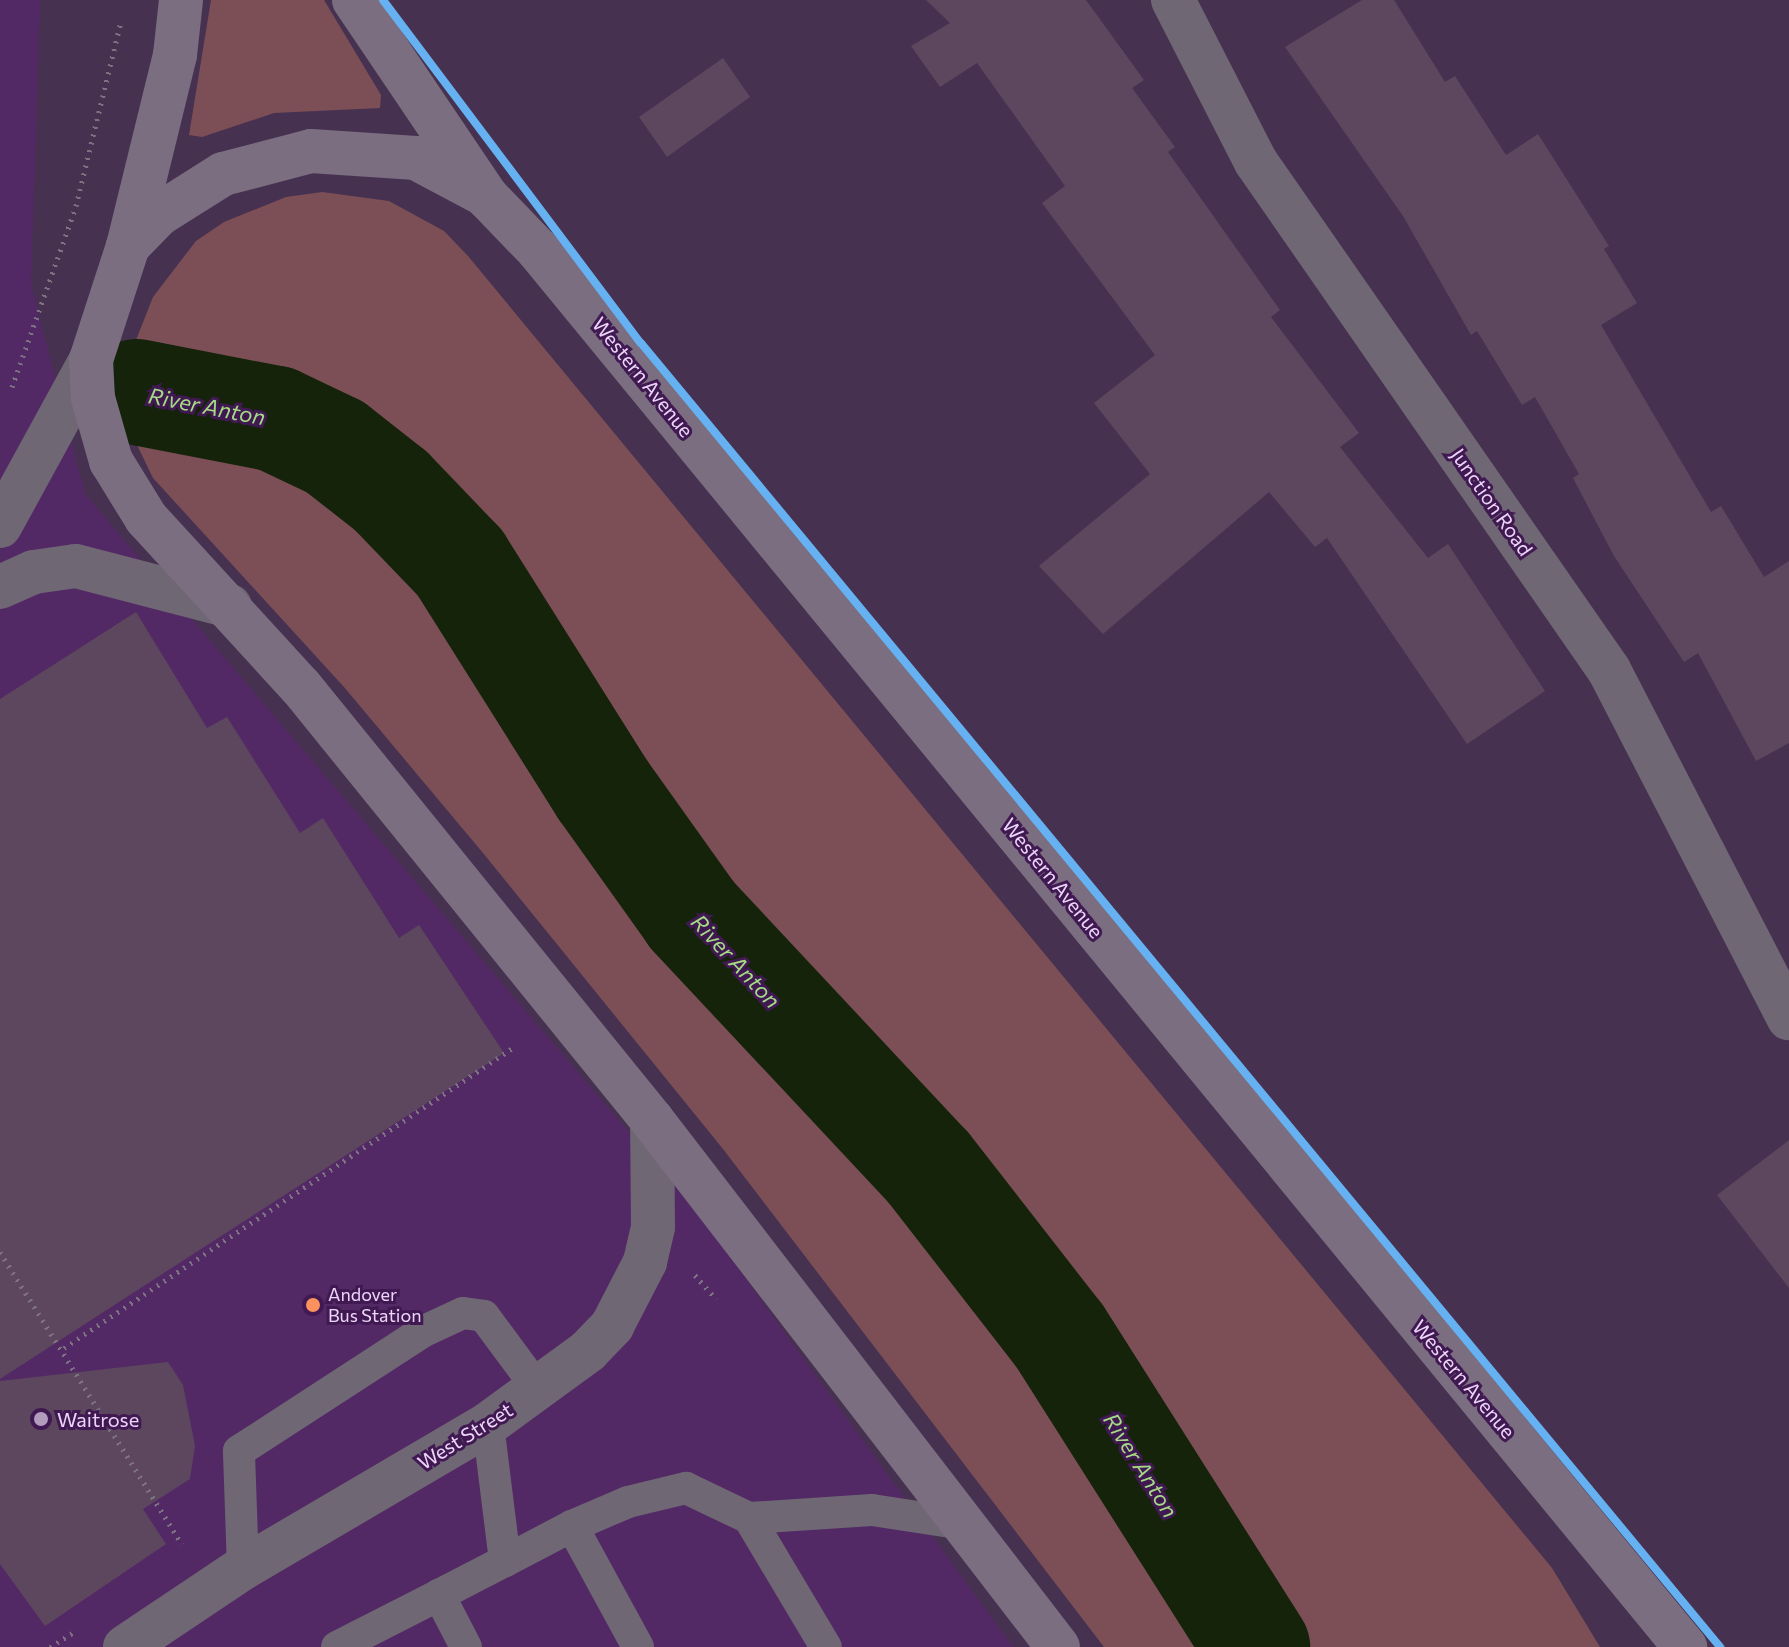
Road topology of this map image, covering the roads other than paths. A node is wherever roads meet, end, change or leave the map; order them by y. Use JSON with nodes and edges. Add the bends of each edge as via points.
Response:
{"nodes":[{"id":1,"x":181,"y":0,"type":"edge"},
{"id":2,"x":354,"y":0,"type":"edge"},
{"id":3,"x":1173,"y":0,"type":"edge"},
{"id":4,"x":487,"y":197,"type":"junction"},
{"id":5,"x":128,"y":246,"type":"junction"},
{"id":6,"x":91,"y":360,"type":"junction"},
{"id":7,"x":0,"y":526,"type":"edge"},
{"id":8,"x":0,"y":587,"type":"edge"},
{"id":9,"x":230,"y":606,"type":"junction"},
{"id":10,"x":1789,"y":1018,"type":"edge"},
{"id":11,"x":652,"y":1120,"type":"junction"},
{"id":12,"x":538,"y":1389,"type":"junction"},
{"id":13,"x":488,"y":1424,"type":"junction"},
{"id":14,"x":749,"y":1518,"type":"junction"},
{"id":15,"x":957,"y":1523,"type":"junction"},
{"id":16,"x":572,"y":1526,"type":"junction"},
{"id":17,"x":505,"y":1561,"type":"junction"},
{"id":18,"x":1616,"y":1562,"type":"junction"},
{"id":19,"x":226,"y":1579,"type":"junction"},
{"id":20,"x":439,"y":1595,"type":"junction"},
{"id":21,"x":125,"y":1647,"type":"edge"},
{"id":22,"x":337,"y":1647,"type":"edge"},
{"id":23,"x":466,"y":1647,"type":"edge"},
{"id":24,"x":638,"y":1647,"type":"edge"},
{"id":25,"x":826,"y":1647,"type":"edge"},
{"id":26,"x":1058,"y":1647,"type":"edge"},
{"id":27,"x":1652,"y":1647,"type":"edge"},
{"id":28,"x":1685,"y":1647,"type":"edge"}],
"edges":[{"from":1,"to":5,"type":"main road","name":"Western Avenue","via":[[175,55]]},
{"from":2,"to":4,"type":"main road","name":"Western Avenue"},
{"from":3,"to":10,"type":"street","name":"Junction Road","via":[[1256,162],[1609,670]]},
{"from":4,"to":5,"type":"main road","name":"Western Avenue","via":[[416,158],[311,151],[223,174],[158,215]]},
{"from":4,"to":18,"type":"main road","name":"Western Avenue","via":[[538,250]]},
{"from":5,"to":6,"type":"main road","name":"Western Avenue"},
{"from":6,"to":7,"type":"street"},
{"from":6,"to":9,"type":"main road","name":"Western Avenue","via":[[100,428],[126,488]]},
{"from":8,"to":9,"type":"street","via":[[34,572],[76,566]]},
{"from":9,"to":11,"type":"main road","name":"Western Avenue"},
{"from":11,"to":12,"type":"street","name":"West Street","via":[[653,1227],[631,1297],[588,1351]]},
{"from":11,"to":15,"type":"main road","name":"Western Avenue"},
{"from":12,"to":13,"type":"street","name":"West Street"},
{"from":12,"to":19,"type":"lane","via":[[484,1316],[463,1313],[432,1326],[239,1451]]},
{"from":13,"to":17,"type":"lane"},
{"from":13,"to":19,"type":"street","name":"West Street"},
{"from":14,"to":15,"type":"lane","via":[[872,1510]]},
{"from":14,"to":16,"type":"lane","via":[[686,1488],[628,1502]]},
{"from":14,"to":25,"type":"lane"},
{"from":15,"to":26,"type":"main road","name":"Western Avenue"},
{"from":16,"to":17,"type":"lane"},
{"from":16,"to":24,"type":"lane"},
{"from":17,"to":20,"type":"lane"},
{"from":18,"to":27,"type":"main road","name":"Western Avenue"},
{"from":18,"to":28,"type":"main road","name":"Western Avenue"},
{"from":19,"to":21,"type":"street","name":"West Street"},
{"from":20,"to":22,"type":"lane"},
{"from":20,"to":23,"type":"lane"}]}
